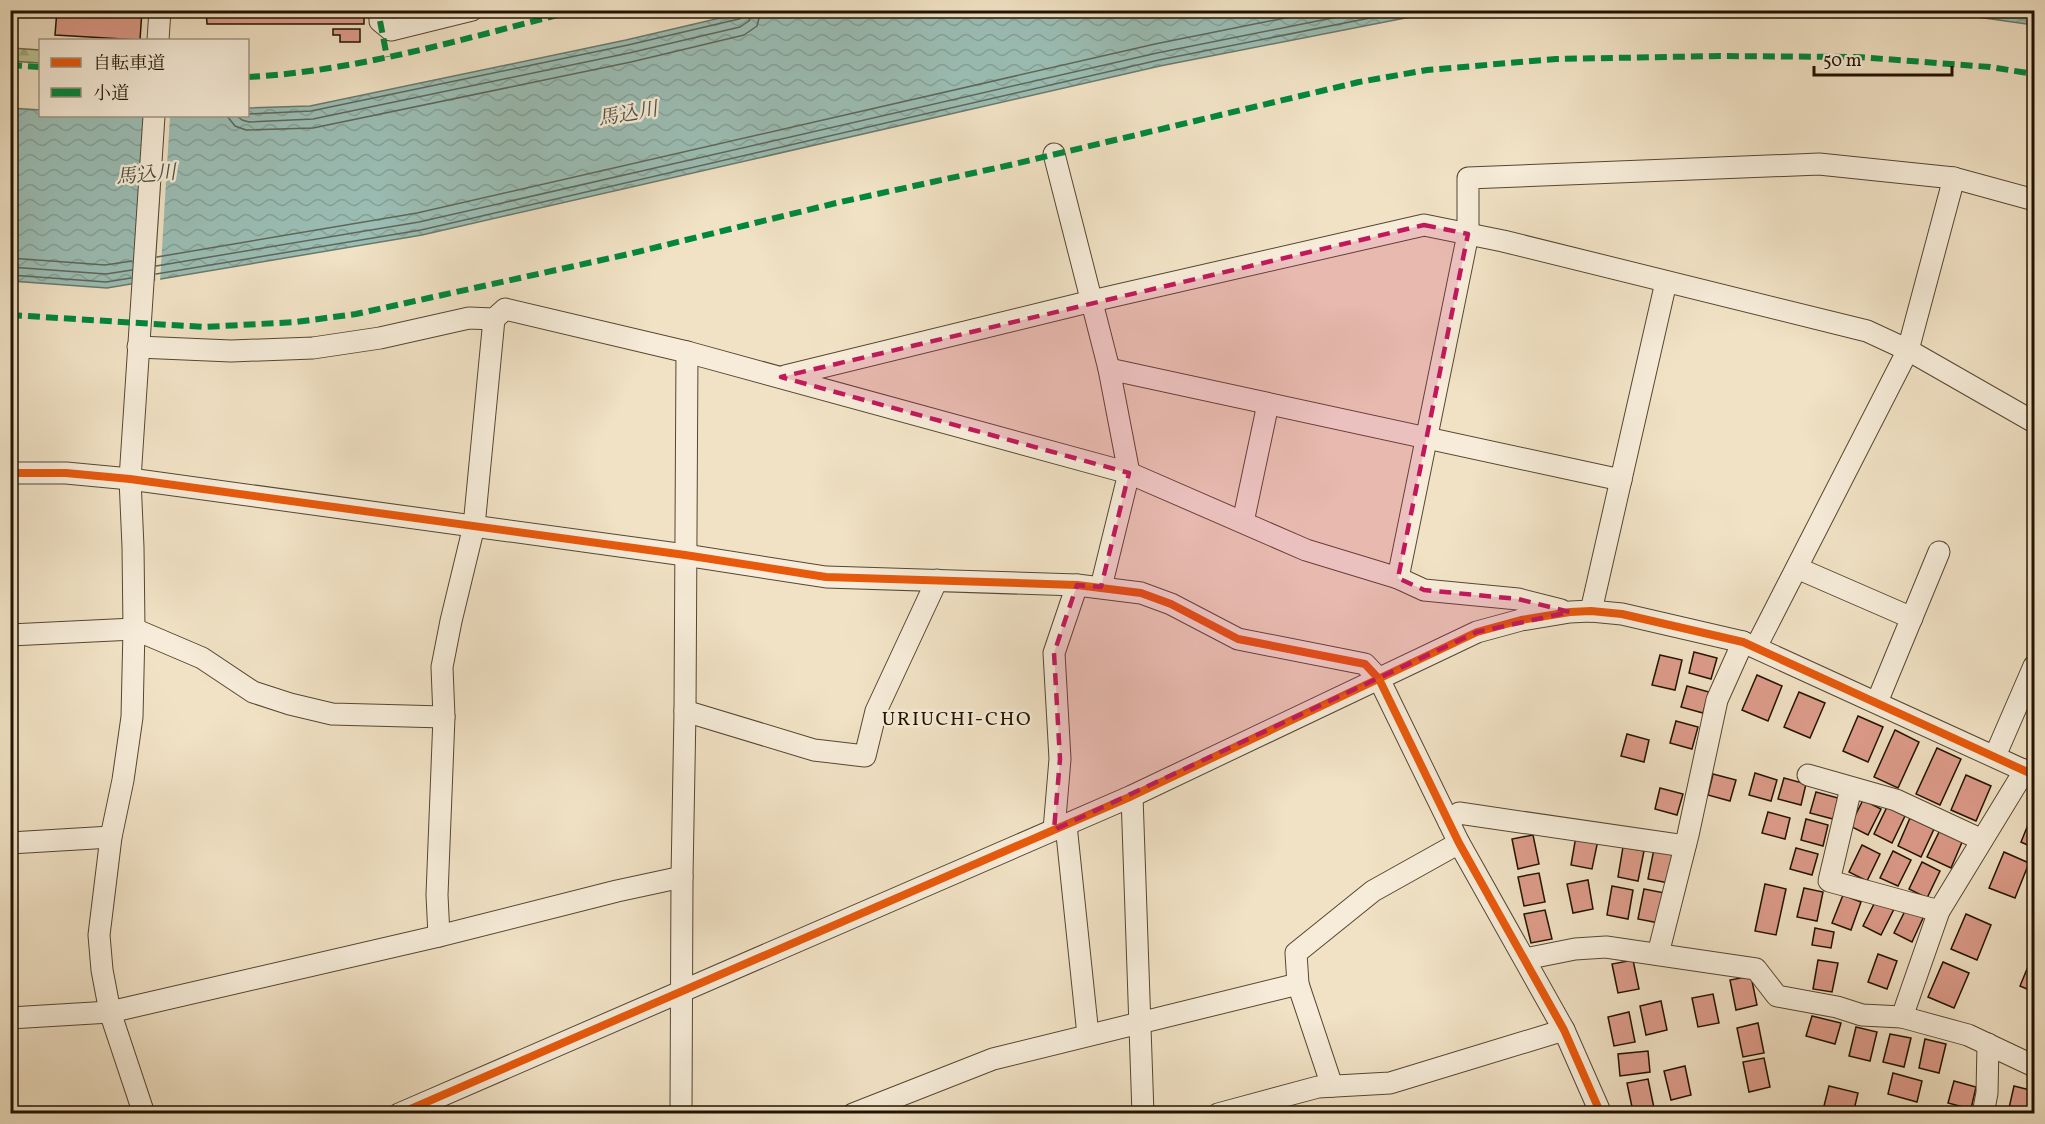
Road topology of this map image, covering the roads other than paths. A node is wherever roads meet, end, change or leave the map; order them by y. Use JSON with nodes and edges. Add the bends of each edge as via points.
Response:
{"nodes":[{"id":1,"x":160,"y":10,"type":"edge"},
{"id":2,"x":380,"y":10,"type":"edge"},
{"id":3,"x":472,"y":10,"type":"edge"},
{"id":4,"x":158,"y":39,"type":"edge"},
{"id":5,"x":154,"y":117,"type":"edge"},
{"id":6,"x":1054,"y":154,"type":"dead end"},
{"id":7,"x":1954,"y":178,"type":"junction"},
{"id":8,"x":2034,"y":200,"type":"edge"},
{"id":9,"x":1468,"y":234,"type":"junction"},
{"id":10,"x":1665,"y":282,"type":"junction"},
{"id":11,"x":1092,"y":301,"type":"junction"},
{"id":12,"x":494,"y":319,"type":"junction"},
{"id":13,"x":138,"y":347,"type":"junction"},
{"id":14,"x":1908,"y":350,"type":"junction"},
{"id":15,"x":687,"y":352,"type":"junction"},
{"id":16,"x":1109,"y":369,"type":"junction"},
{"id":17,"x":781,"y":377,"type":"junction"},
{"id":18,"x":1268,"y":404,"type":"junction"},
{"id":19,"x":2034,"y":422,"type":"edge"},
{"id":20,"x":1425,"y":439,"type":"junction"},
{"id":21,"x":10,"y":473,"type":"edge"},
{"id":22,"x":1129,"y":473,"type":"junction"},
{"id":23,"x":130,"y":479,"type":"junction"},
{"id":24,"x":1620,"y":480,"type":"junction"},
{"id":25,"x":1243,"y":522,"type":"junction"},
{"id":26,"x":474,"y":526,"type":"junction"},
{"id":27,"x":1939,"y":552,"type":"dead end"},
{"id":28,"x":685,"y":555,"type":"junction"},
{"id":29,"x":1797,"y":568,"type":"junction"},
{"id":30,"x":1398,"y":578,"type":"junction"},
{"id":31,"x":937,"y":580,"type":"junction"},
{"id":32,"x":1077,"y":585,"type":"junction"},
{"id":33,"x":1101,"y":587,"type":"junction"},
{"id":34,"x":1580,"y":612,"type":"junction"},
{"id":35,"x":1912,"y":618,"type":"junction"},
{"id":36,"x":134,"y":628,"type":"junction"},
{"id":37,"x":10,"y":635,"type":"edge"},
{"id":38,"x":1750,"y":644,"type":"junction"},
{"id":39,"x":2034,"y":666,"type":"edge"},
{"id":40,"x":1379,"y":679,"type":"junction"},
{"id":41,"x":1878,"y":702,"type":"junction"},
{"id":42,"x":686,"y":711,"type":"junction"},
{"id":43,"x":444,"y":717,"type":"junction"},
{"id":44,"x":1995,"y":756,"type":"junction"},
{"id":45,"x":2030,"y":772,"type":"edge"},
{"id":46,"x":1808,"y":775,"type":"dead end"},
{"id":47,"x":1851,"y":788,"type":"junction"},
{"id":48,"x":1132,"y":796,"type":"junction"},
{"id":49,"x":1449,"y":822,"type":"junction"},
{"id":50,"x":1060,"y":827,"type":"junction"},
{"id":51,"x":111,"y":837,"type":"junction"},
{"id":52,"x":1982,"y":840,"type":"junction"},
{"id":53,"x":10,"y":843,"type":"edge"},
{"id":54,"x":1458,"y":843,"type":"junction"},
{"id":55,"x":1685,"y":846,"type":"junction"},
{"id":56,"x":682,"y":877,"type":"junction"},
{"id":57,"x":1939,"y":910,"type":"junction"},
{"id":58,"x":439,"y":936,"type":"junction"},
{"id":59,"x":1658,"y":954,"type":"junction"},
{"id":60,"x":1525,"y":959,"type":"junction"},
{"id":61,"x":1298,"y":984,"type":"junction"},
{"id":62,"x":683,"y":991,"type":"junction"},
{"id":63,"x":110,"y":1012,"type":"junction"},
{"id":64,"x":10,"y":1017,"type":"edge"},
{"id":65,"x":1902,"y":1017,"type":"junction"},
{"id":66,"x":1139,"y":1022,"type":"junction"},
{"id":67,"x":1564,"y":1030,"type":"junction"},
{"id":68,"x":1088,"y":1035,"type":"junction"},
{"id":69,"x":1988,"y":1044,"type":"junction"},
{"id":70,"x":2034,"y":1066,"type":"edge"},
{"id":71,"x":1332,"y":1086,"type":"junction"},
{"id":72,"x":144,"y":1113,"type":"edge"},
{"id":73,"x":399,"y":1113,"type":"edge"},
{"id":74,"x":681,"y":1113,"type":"edge"},
{"id":75,"x":853,"y":1113,"type":"edge"},
{"id":76,"x":1143,"y":1113,"type":"edge"},
{"id":77,"x":1218,"y":1113,"type":"edge"},
{"id":78,"x":1600,"y":1113,"type":"edge"},
{"id":79,"x":1983,"y":1113,"type":"edge"}],
"edges":[{"from":1,"to":4,"type":"street"},
{"from":2,"to":3,"type":"street","via":[[380,21],[391,30]]},
{"from":5,"to":13,"type":"street"},
{"from":6,"to":11,"type":"street"},
{"from":7,"to":8,"type":"street"},
{"from":7,"to":9,"type":"street","via":[[1819,164],[1468,178]]},
{"from":7,"to":14,"type":"street"},
{"from":9,"to":10,"type":"street"},
{"from":9,"to":11,"type":"street","via":[[1424,225]]},
{"from":9,"to":20,"type":"street"},
{"from":10,"to":14,"type":"street","via":[[1867,330]]},
{"from":10,"to":24,"type":"street"},
{"from":11,"to":16,"type":"street"},
{"from":11,"to":17,"type":"street"},
{"from":12,"to":13,"type":"street","via":[[468,318],[313,348],[231,351]]},
{"from":12,"to":15,"type":"street","via":[[505,309]]},
{"from":12,"to":26,"type":"street"},
{"from":13,"to":23,"type":"street"},
{"from":14,"to":19,"type":"street"},
{"from":14,"to":29,"type":"street"},
{"from":15,"to":17,"type":"street"},
{"from":15,"to":28,"type":"street"},
{"from":16,"to":18,"type":"street"},
{"from":16,"to":22,"type":"street"},
{"from":17,"to":22,"type":"street"},
{"from":18,"to":20,"type":"street"},
{"from":18,"to":25,"type":"street"},
{"from":20,"to":24,"type":"street"},
{"from":20,"to":30,"type":"street"},
{"from":21,"to":23,"type":"street"},
{"from":22,"to":25,"type":"street"},
{"from":22,"to":33,"type":"street"},
{"from":23,"to":26,"type":"street"},
{"from":23,"to":36,"type":"street"},
{"from":24,"to":34,"type":"street"},
{"from":25,"to":30,"type":"street","via":[[1306,550]]},
{"from":26,"to":28,"type":"street"},
{"from":26,"to":43,"type":"street","via":[[442,667]]},
{"from":27,"to":35,"type":"street"},
{"from":28,"to":31,"type":"street","via":[[826,577]]},
{"from":28,"to":42,"type":"street"},
{"from":29,"to":35,"type":"street"},
{"from":29,"to":38,"type":"street"},
{"from":30,"to":34,"type":"street","via":[[1424,590],[1518,599]]},
{"from":31,"to":32,"type":"street"},
{"from":31,"to":42,"type":"street","via":[[876,711],[865,756],[814,750]]},
{"from":32,"to":33,"type":"street"},
{"from":32,"to":50,"type":"street","via":[[1054,653]]},
{"from":33,"to":40,"type":"street","via":[[1141,593],[1171,604],[1238,639],[1365,664]]},
{"from":34,"to":38,"type":"street","via":[[1622,614]]},
{"from":34,"to":40,"type":"street","via":[[1521,620],[1477,632]]},
{"from":35,"to":41,"type":"street"},
{"from":36,"to":37,"type":"street"},
{"from":36,"to":43,"type":"street","via":[[202,658],[253,692],[290,704],[332,714]]},
{"from":36,"to":51,"type":"street","via":[[132,717]]},
{"from":38,"to":41,"type":"street"},
{"from":38,"to":55,"type":"street","via":[[1717,700]]},
{"from":39,"to":44,"type":"street"},
{"from":40,"to":48,"type":"street"},
{"from":40,"to":49,"type":"street"},
{"from":41,"to":44,"type":"street"},
{"from":42,"to":56,"type":"street"},
{"from":43,"to":58,"type":"street"},
{"from":44,"to":45,"type":"street"},
{"from":45,"to":52,"type":"street"},
{"from":46,"to":47,"type":"street"},
{"from":47,"to":52,"type":"street","via":[[1896,800]]},
{"from":47,"to":57,"type":"street","via":[[1829,881]]},
{"from":48,"to":50,"type":"street"},
{"from":48,"to":66,"type":"street"},
{"from":49,"to":54,"type":"street"},
{"from":49,"to":55,"type":"street","via":[[1459,813]]},
{"from":50,"to":62,"type":"street"},
{"from":50,"to":68,"type":"street"},
{"from":51,"to":53,"type":"street"},
{"from":51,"to":63,"type":"street","via":[[99,935]]},
{"from":52,"to":57,"type":"street"},
{"from":54,"to":60,"type":"street"},
{"from":54,"to":61,"type":"street","via":[[1373,891],[1296,953]]},
{"from":55,"to":59,"type":"street"},
{"from":56,"to":58,"type":"street"},
{"from":56,"to":62,"type":"street"},
{"from":57,"to":65,"type":"street"},
{"from":58,"to":63,"type":"street"},
{"from":59,"to":60,"type":"street","via":[[1606,947]]},
{"from":59,"to":65,"type":"street","via":[[1756,969],[1778,996],[1862,1015]]},
{"from":60,"to":67,"type":"street"},
{"from":61,"to":66,"type":"street"},
{"from":61,"to":71,"type":"street"},
{"from":62,"to":73,"type":"street"},
{"from":62,"to":74,"type":"street"},
{"from":63,"to":64,"type":"street"},
{"from":63,"to":72,"type":"street"},
{"from":65,"to":69,"type":"street"},
{"from":66,"to":68,"type":"street"},
{"from":66,"to":76,"type":"street"},
{"from":67,"to":71,"type":"street","via":[[1390,1083]]},
{"from":67,"to":78,"type":"street"},
{"from":68,"to":75,"type":"street","via":[[993,1059]]},
{"from":69,"to":70,"type":"street"},
{"from":69,"to":79,"type":"street"},
{"from":71,"to":77,"type":"street"}]}
